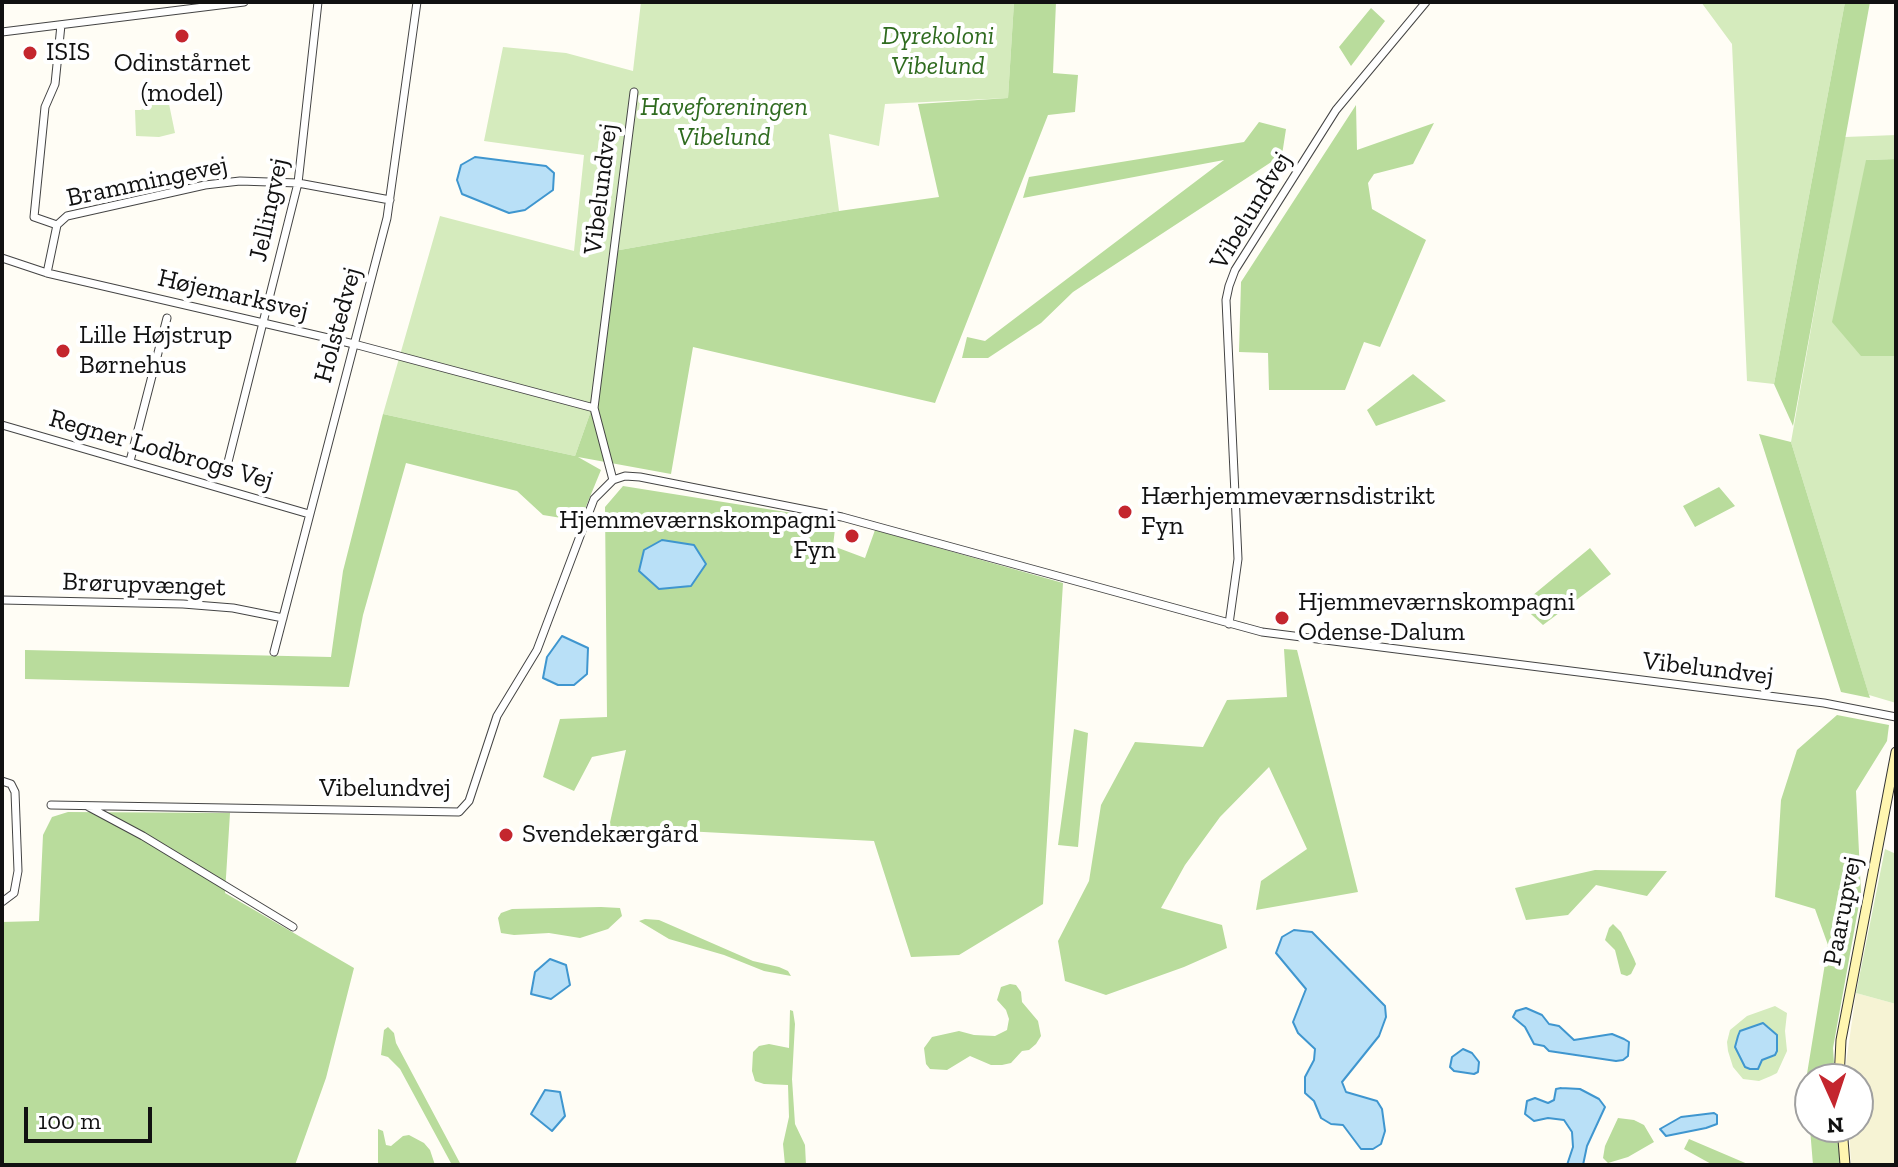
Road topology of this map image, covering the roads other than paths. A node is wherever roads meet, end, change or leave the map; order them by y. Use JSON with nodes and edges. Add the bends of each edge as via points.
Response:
{"nodes":[{"id":1,"x":244,"y":2,"type":"edge"},
{"id":2,"x":318,"y":2,"type":"edge"},
{"id":3,"x":417,"y":2,"type":"edge"},
{"id":4,"x":1426,"y":2,"type":"edge"},
{"id":5,"x":61,"y":25,"type":"junction"},
{"id":6,"x":2,"y":32,"type":"edge"},
{"id":7,"x":634,"y":92,"type":"dead end"},
{"id":8,"x":298,"y":183,"type":"junction"},
{"id":9,"x":390,"y":200,"type":"junction"},
{"id":10,"x":57,"y":225,"type":"junction"},
{"id":11,"x":2,"y":258,"type":"edge"},
{"id":12,"x":47,"y":273,"type":"junction"},
{"id":13,"x":167,"y":318,"type":"dead end"},
{"id":14,"x":263,"y":322,"type":"junction"},
{"id":15,"x":354,"y":344,"type":"junction"},
{"id":16,"x":594,"y":408,"type":"junction"},
{"id":17,"x":2,"y":425,"type":"edge"},
{"id":18,"x":130,"y":461,"type":"junction"},
{"id":19,"x":226,"y":470,"type":"dead end"},
{"id":20,"x":613,"y":480,"type":"junction"},
{"id":21,"x":309,"y":514,"type":"junction"},
{"id":22,"x":2,"y":600,"type":"edge"},
{"id":23,"x":283,"y":618,"type":"junction"},
{"id":24,"x":1229,"y":624,"type":"junction"},
{"id":25,"x":274,"y":652,"type":"dead end"},
{"id":26,"x":1896,"y":717,"type":"edge"},
{"id":27,"x":1896,"y":752,"type":"edge"},
{"id":28,"x":2,"y":781,"type":"edge"},
{"id":29,"x":51,"y":805,"type":"dead end"},
{"id":30,"x":85,"y":805,"type":"junction"},
{"id":31,"x":2,"y":902,"type":"edge"},
{"id":32,"x":293,"y":927,"type":"dead end"},
{"id":33,"x":1840,"y":1063,"type":"edge"},
{"id":34,"x":1843,"y":1143,"type":"edge"},
{"id":35,"x":1845,"y":1165,"type":"edge"}],
"edges":[{"from":1,"to":5,"type":"street"},
{"from":2,"to":8,"type":"street","name":"Jellingvej"},
{"from":3,"to":9,"type":"street","name":"Holstedvej"},
{"from":4,"to":24,"type":"street","name":"Vibelundvej","via":[[1336,110],[1229,286],[1238,559]]},
{"from":5,"to":6,"type":"street"},
{"from":5,"to":10,"type":"street","via":[[55,84],[45,107],[34,217]]},
{"from":7,"to":16,"type":"street","name":"Vibelundvej"},
{"from":8,"to":9,"type":"street","name":"Brammingevej"},
{"from":8,"to":10,"type":"street","name":"Brammingevej","via":[[205,185],[67,216]]},
{"from":8,"to":14,"type":"street","name":"Jellingvej"},
{"from":9,"to":15,"type":"street","name":"Holstedvej"},
{"from":10,"to":12,"type":"street","name":"Brammingevej"},
{"from":11,"to":12,"type":"street","name":"Højemarksvej"},
{"from":12,"to":14,"type":"street","name":"Højemarksvej"},
{"from":13,"to":18,"type":"street"},
{"from":14,"to":15,"type":"street","name":"Højemarksvej"},
{"from":14,"to":19,"type":"street","name":"Jellingvej"},
{"from":15,"to":16,"type":"street","name":"Højemarksvej"},
{"from":15,"to":21,"type":"street","name":"Holstedvej"},
{"from":16,"to":20,"type":"street","name":"Vibelundvej"},
{"from":17,"to":18,"type":"street","name":"Regner Lodbrogs Vej"},
{"from":18,"to":21,"type":"street","name":"Regner Lodbrogs Vej"},
{"from":20,"to":24,"type":"street","name":"Vibelundvej","via":[[640,477],[828,514]]},
{"from":20,"to":30,"type":"street","name":"Vibelundvej","via":[[594,499],[537,650],[497,716],[469,801],[459,812]]},
{"from":21,"to":23,"type":"street","name":"Holstedvej"},
{"from":22,"to":23,"type":"street","name":"Brørupvænget","via":[[183,604]]},
{"from":23,"to":25,"type":"street","name":"Holstedvej"},
{"from":24,"to":26,"type":"street","name":"Vibelundvej","via":[[1309,640],[1824,703]]},
{"from":27,"to":33,"type":"street","name":"Paarupvej"},
{"from":28,"to":31,"type":"street","via":[[13,788],[16,805],[17,883]]},
{"from":29,"to":30,"type":"street","name":"Vibelundvej"},
{"from":30,"to":32,"type":"street","name":"Vibelundvej"},
{"from":34,"to":35,"type":"street"}]}
